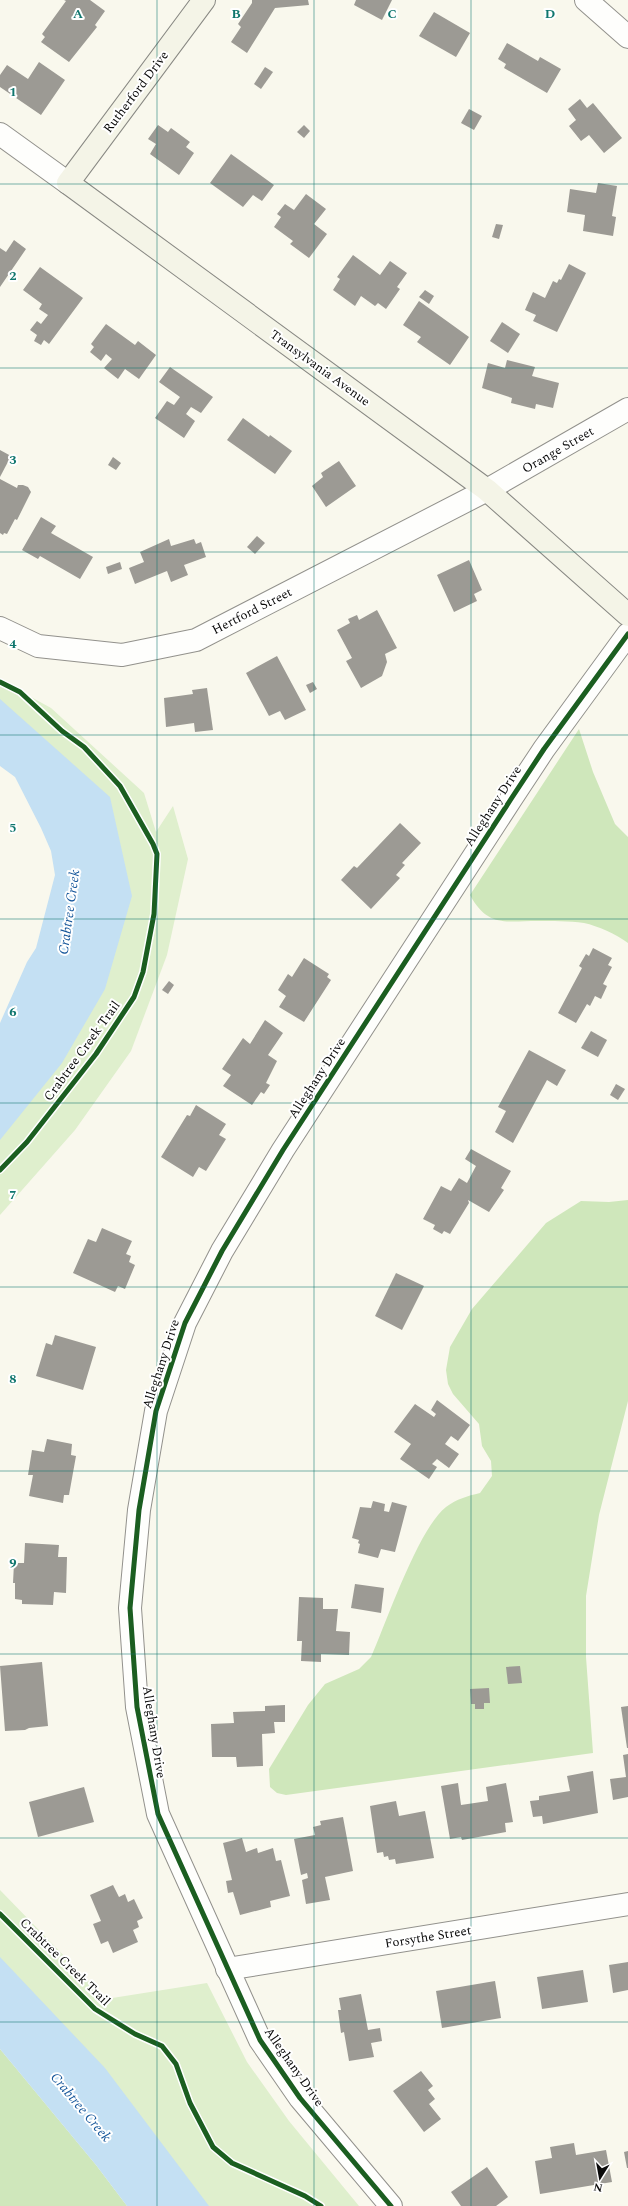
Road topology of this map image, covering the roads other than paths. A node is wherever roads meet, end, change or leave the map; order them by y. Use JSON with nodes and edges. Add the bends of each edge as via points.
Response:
{"nodes":[{"id":1,"x":204,"y":0,"type":"edge"},
{"id":2,"x":586,"y":0,"type":"edge"},
{"id":3,"x":628,"y":37,"type":"edge"},
{"id":4,"x":0,"y":134,"type":"edge"},
{"id":5,"x":68,"y":183,"type":"junction"},
{"id":6,"x":628,"y":409,"type":"edge"},
{"id":7,"x":488,"y":490,"type":"junction"},
{"id":8,"x":628,"y":615,"type":"edge"},
{"id":9,"x":0,"y":628,"type":"edge"},
{"id":10,"x":628,"y":634,"type":"edge"},
{"id":11,"x":628,"y":1904,"type":"edge"},
{"id":12,"x":228,"y":1969,"type":"junction"},
{"id":13,"x":391,"y":2206,"type":"edge"}],
"edges":[{"from":1,"to":5,"type":"street","name":"Rutherford Drive"},
{"from":2,"to":3,"type":"street"},
{"from":4,"to":5,"type":"street","name":"Transylvania Avenue"},
{"from":5,"to":7,"type":"street","name":"Transylvania Avenue"},
{"from":6,"to":7,"type":"street","name":"Orange Street"},
{"from":7,"to":8,"type":"street","name":"Transylvania Avenue"},
{"from":7,"to":9,"type":"street","name":"Hertford Street","via":[[196,640],[122,655],[38,646]]},
{"from":10,"to":12,"type":"street","name":"Alleghany Drive","via":[[544,749],[279,1157],[222,1251],[185,1323],[156,1411],[139,1510],[130,1608],[137,1707],[158,1814]]},
{"from":11,"to":12,"type":"street","name":"Forsythe Street"},
{"from":12,"to":13,"type":"street","name":"Alleghany Drive","via":[[260,2040],[300,2098]]}]}
